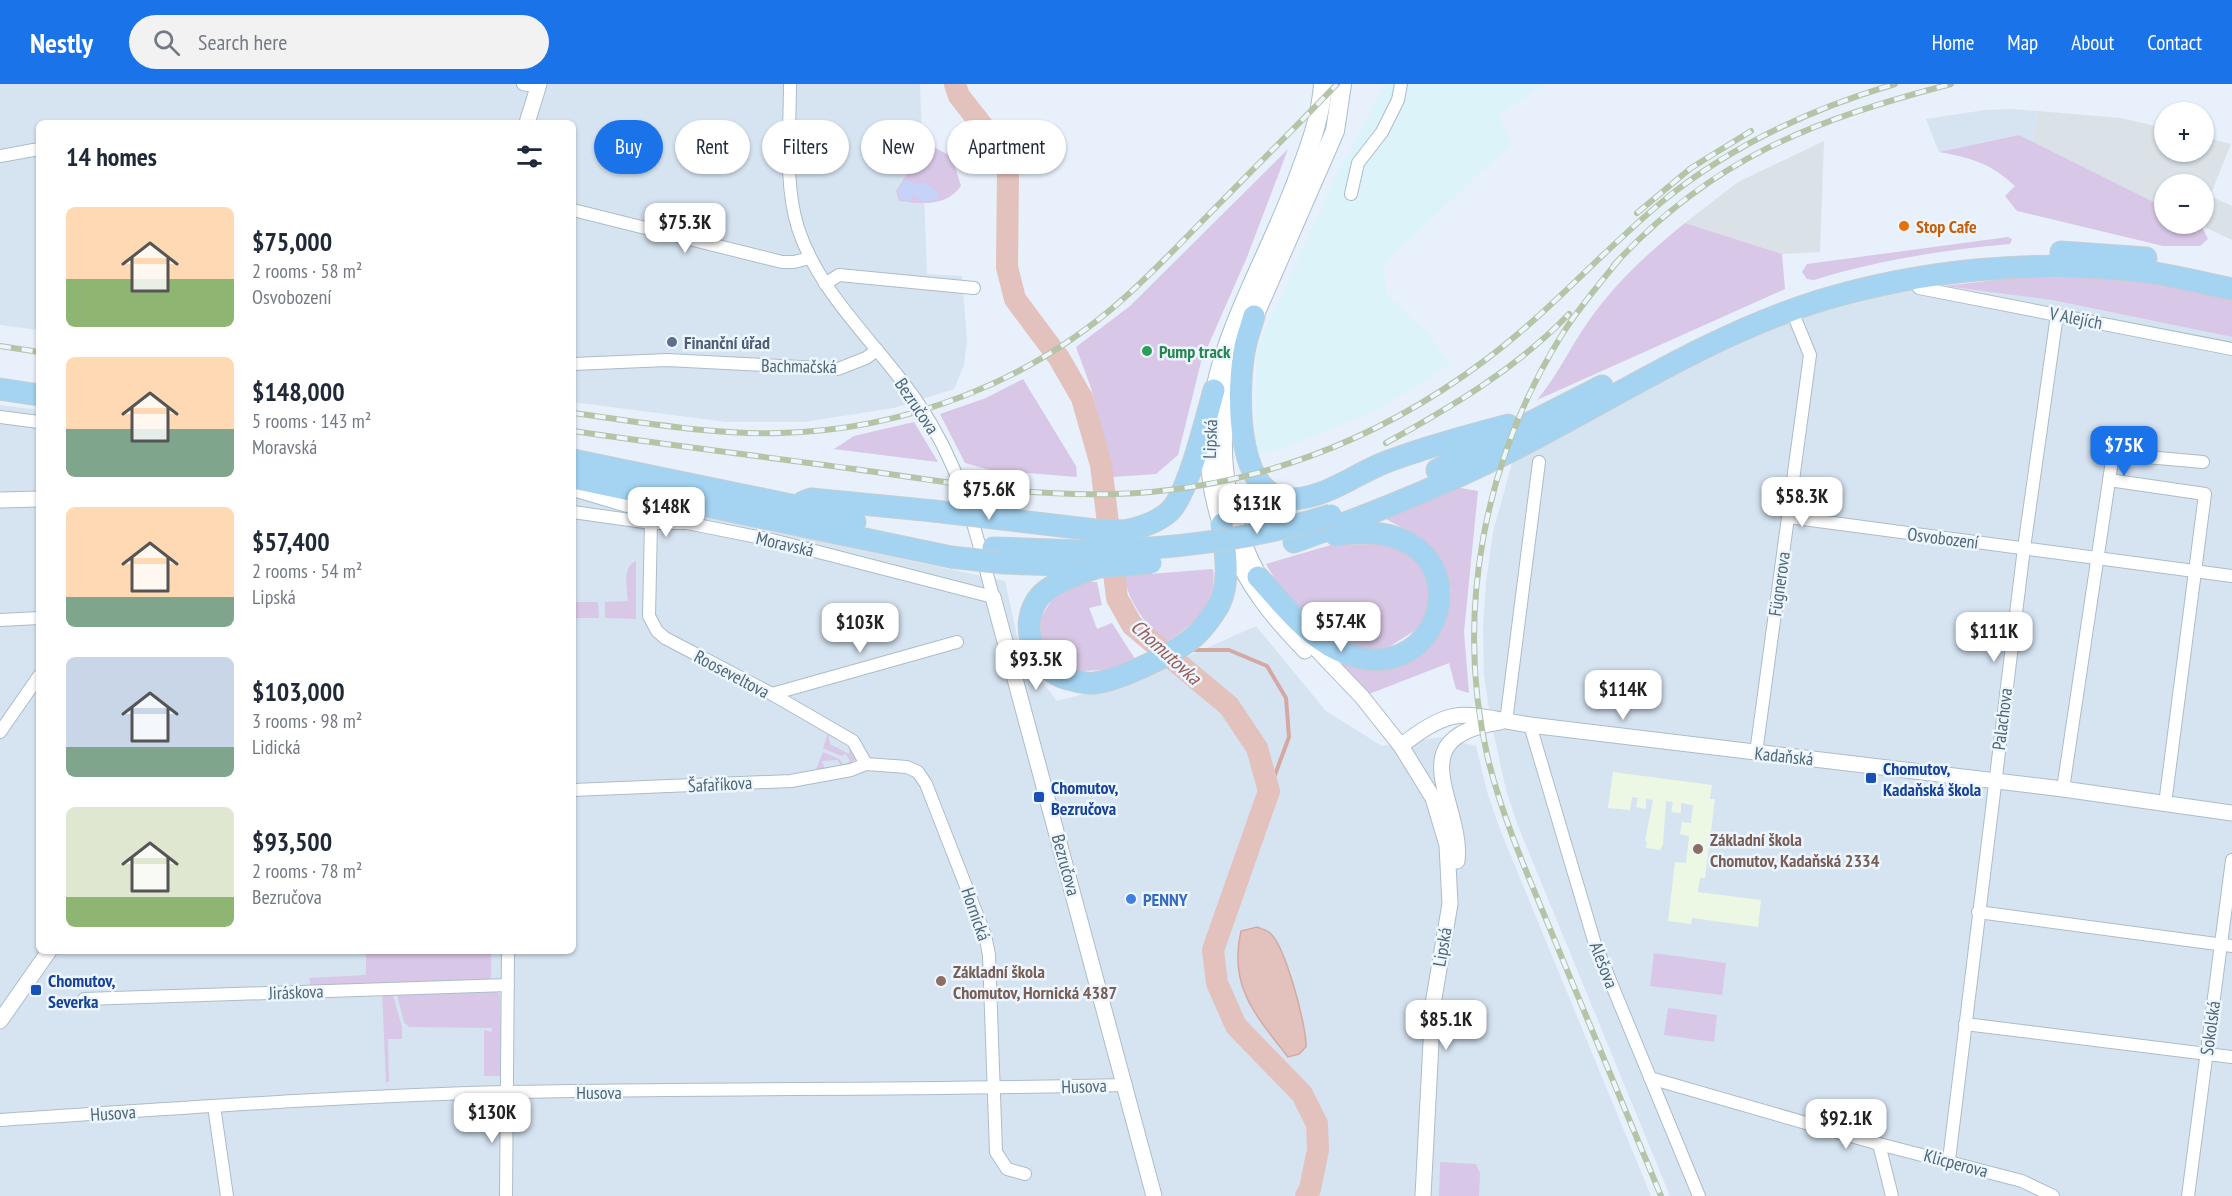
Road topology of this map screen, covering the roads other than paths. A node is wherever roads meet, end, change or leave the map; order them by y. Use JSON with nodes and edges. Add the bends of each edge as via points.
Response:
{"nodes":[{"id":1,"x":790,"y":84,"type":"edge"},
{"id":2,"x":1323,"y":84,"type":"edge"},
{"id":3,"x":1342,"y":84,"type":"edge"},
{"id":4,"x":1401,"y":84,"type":"edge"},
{"id":5,"x":533,"y":85,"type":"edge"},
{"id":6,"x":527,"y":120,"type":"edge"},
{"id":7,"x":36,"y":150,"type":"edge"},
{"id":8,"x":0,"y":156,"type":"edge"},
{"id":9,"x":1351,"y":194,"type":"dead end"},
{"id":10,"x":576,"y":211,"type":"edge"},
{"id":11,"x":810,"y":258,"type":"junction"},
{"id":12,"x":2232,"y":275,"type":"edge"},
{"id":13,"x":825,"y":284,"type":"junction"},
{"id":14,"x":974,"y":288,"type":"dead end"},
{"id":15,"x":1919,"y":288,"type":"dead end"},
{"id":16,"x":2232,"y":289,"type":"edge"},
{"id":17,"x":1792,"y":311,"type":"junction"},
{"id":18,"x":2058,"y":315,"type":"junction"},
{"id":19,"x":1254,"y":316,"type":"junction"},
{"id":20,"x":2232,"y":349,"type":"edge"},
{"id":21,"x":877,"y":350,"type":"junction"},
{"id":22,"x":576,"y":364,"type":"edge"},
{"id":23,"x":0,"y":376,"type":"edge"},
{"id":24,"x":36,"y":381,"type":"edge"},
{"id":25,"x":0,"y":389,"type":"edge"},
{"id":26,"x":1214,"y":390,"type":"junction"},
{"id":27,"x":36,"y":395,"type":"edge"},
{"id":28,"x":1571,"y":402,"type":"junction"},
{"id":29,"x":0,"y":417,"type":"edge"},
{"id":30,"x":36,"y":422,"type":"edge"},
{"id":31,"x":576,"y":461,"type":"edge"},
{"id":32,"x":1539,"y":462,"type":"dead end"},
{"id":33,"x":2203,"y":462,"type":"dead end"},
{"id":34,"x":576,"y":479,"type":"edge"},
{"id":35,"x":2109,"y":480,"type":"junction"},
{"id":36,"x":576,"y":491,"type":"edge"},
{"id":37,"x":36,"y":499,"type":"edge"},
{"id":38,"x":0,"y":500,"type":"edge"},
{"id":39,"x":791,"y":506,"type":"junction"},
{"id":40,"x":576,"y":512,"type":"edge"},
{"id":41,"x":1788,"y":517,"type":"junction"},
{"id":42,"x":651,"y":523,"type":"junction"},
{"id":43,"x":687,"y":524,"type":"junction"},
{"id":44,"x":1222,"y":524,"type":"junction"},
{"id":45,"x":1294,"y":542,"type":"junction"},
{"id":46,"x":2024,"y":548,"type":"junction"},
{"id":47,"x":949,"y":549,"type":"junction"},
{"id":48,"x":998,"y":555,"type":"junction"},
{"id":49,"x":2098,"y":558,"type":"junction"},
{"id":50,"x":1098,"y":567,"type":"junction"},
{"id":51,"x":2197,"y":572,"type":"junction"},
{"id":52,"x":2232,"y":576,"type":"edge"},
{"id":53,"x":1258,"y":577,"type":"junction"},
{"id":54,"x":993,"y":597,"type":"junction"},
{"id":55,"x":36,"y":618,"type":"edge"},
{"id":56,"x":0,"y":620,"type":"edge"},
{"id":57,"x":957,"y":642,"type":"dead end"},
{"id":58,"x":36,"y":680,"type":"edge"},
{"id":59,"x":772,"y":694,"type":"junction"},
{"id":60,"x":1506,"y":722,"type":"junction"},
{"id":61,"x":1530,"y":725,"type":"junction"},
{"id":62,"x":0,"y":732,"type":"edge"},
{"id":63,"x":1401,"y":746,"type":"junction"},
{"id":64,"x":1756,"y":753,"type":"junction"},
{"id":65,"x":866,"y":765,"type":"junction"},
{"id":66,"x":1994,"y":782,"type":"junction"},
{"id":67,"x":2063,"y":789,"type":"junction"},
{"id":68,"x":576,"y":790,"type":"edge"},
{"id":69,"x":2165,"y":804,"type":"junction"},
{"id":70,"x":2232,"y":813,"type":"edge"},
{"id":71,"x":2232,"y":860,"type":"edge"},
{"id":72,"x":1450,"y":904,"type":"junction"},
{"id":73,"x":1978,"y":912,"type":"junction"},
{"id":74,"x":2227,"y":945,"type":"edge"},
{"id":75,"x":47,"y":954,"type":"edge"},
{"id":76,"x":508,"y":954,"type":"edge"},
{"id":77,"x":508,"y":985,"type":"junction"},
{"id":78,"x":84,"y":999,"type":"dead end"},
{"id":79,"x":0,"y":1021,"type":"edge"},
{"id":80,"x":1965,"y":1024,"type":"junction"},
{"id":81,"x":2206,"y":1054,"type":"junction"},
{"id":82,"x":2232,"y":1058,"type":"edge"},
{"id":83,"x":1650,"y":1078,"type":"junction"},
{"id":84,"x":1126,"y":1085,"type":"junction"},
{"id":85,"x":995,"y":1089,"type":"junction"},
{"id":86,"x":507,"y":1092,"type":"junction"},
{"id":87,"x":213,"y":1106,"type":"junction"},
{"id":88,"x":0,"y":1120,"type":"edge"},
{"id":89,"x":1879,"y":1144,"type":"junction"},
{"id":90,"x":1949,"y":1160,"type":"junction"},
{"id":91,"x":1024,"y":1174,"type":"dead end"},
{"id":92,"x":227,"y":1196,"type":"edge"},
{"id":93,"x":506,"y":1196,"type":"edge"},
{"id":94,"x":1154,"y":1196,"type":"edge"},
{"id":95,"x":1423,"y":1196,"type":"edge"},
{"id":96,"x":1699,"y":1196,"type":"edge"},
{"id":97,"x":1892,"y":1196,"type":"edge"},
{"id":98,"x":2053,"y":1196,"type":"edge"},
{"id":99,"x":2188,"y":1196,"type":"edge"}],
"edges":[{"from":1,"to":11,"type":"street","name":"Bezručova","via":[[790,192],[797,226]]},
{"from":2,"to":26,"type":"main road","name":"Lipská","via":[[1312,140],[1289,204],[1231,334]]},
{"from":3,"to":19,"type":"main road","name":"Lipská","via":[[1335,132]]},
{"from":4,"to":9,"type":"street","via":[[1398,100],[1382,132],[1358,163]]},
{"from":5,"to":6,"type":"street"},
{"from":7,"to":8,"type":"street"},
{"from":10,"to":11,"type":"street","via":[[782,262]]},
{"from":11,"to":13,"type":"street","name":"Bezručova"},
{"from":12,"to":28,"type":"highway","via":[[2141,257],[2056,252],[1956,259],[1886,270],[1821,285],[1732,321]]},
{"from":13,"to":14,"type":"street","via":[[839,275]]},
{"from":13,"to":21,"type":"street","name":"Bezručova"},
{"from":15,"to":18,"type":"street","name":"V Alejích"},
{"from":16,"to":17,"type":"highway","via":[[2140,271],[2056,266],[1993,268],[1889,282]]},
{"from":17,"to":41,"type":"street","name":"Fügnerova","via":[[1810,355]]},
{"from":17,"to":45,"type":"highway","via":[[1651,376],[1495,459],[1362,518]]},
{"from":18,"to":20,"type":"street","name":"V Alejích"},
{"from":18,"to":46,"type":"street","name":"Palachova"},
{"from":19,"to":28,"type":"highway","via":[[1244,348],[1242,406],[1247,461],[1258,481],[1282,498],[1312,496],[1384,463]]},
{"from":19,"to":53,"type":"main road","name":"Lipská","via":[[1229,387],[1221,453],[1236,530]]},
{"from":21,"to":22,"type":"street","name":"Bachmačská","via":[[837,369],[667,360]]},
{"from":21,"to":54,"type":"street","name":"Bezručova","via":[[917,402],[954,466],[969,503]]},
{"from":23,"to":24,"type":"highway"},
{"from":25,"to":27,"type":"highway"},
{"from":26,"to":39,"type":"highway","bridge":true,"via":[[1190,466],[1170,510],[1152,522],[1124,531],[811,499]]},
{"from":26,"to":44,"type":"main road","name":"Lipská","via":[[1208,456],[1210,481]]},
{"from":28,"to":48,"type":"highway","bridge":true,"via":[[1418,480],[1331,515],[1265,534],[1135,551]]},
{"from":29,"to":30,"type":"street"},
{"from":31,"to":39,"type":"highway"},
{"from":32,"to":60,"type":"street"},
{"from":33,"to":35,"type":"street","via":[[2113,454]]},
{"from":34,"to":47,"type":"highway","via":[[837,532]]},
{"from":35,"to":49,"type":"street"},
{"from":35,"to":51,"type":"street","via":[[2205,494]]},
{"from":36,"to":43,"type":"street"},
{"from":37,"to":38,"type":"street"},
{"from":39,"to":47,"type":"highway"},
{"from":40,"to":42,"type":"street","name":"Moravská"},
{"from":41,"to":46,"type":"street","name":"Osvobození"},
{"from":41,"to":64,"type":"street","name":"Fügnerova"},
{"from":42,"to":43,"type":"street","name":"Moravská"},
{"from":42,"to":59,"type":"street","name":"Rooseveltova","via":[[649,608],[657,631]]},
{"from":43,"to":54,"type":"street","name":"Moravská","via":[[772,540]]},
{"from":44,"to":50,"type":"highway","via":[[1226,579],[1220,603],[1197,635],[1151,661],[1094,683],[1069,680],[1041,664],[1029,634],[1029,619],[1042,594]]},
{"from":44,"to":63,"type":"street","name":"Lipská","via":[[1245,578],[1263,604]]},
{"from":45,"to":50,"type":"highway","bridge":true,"via":[[1188,560]]},
{"from":45,"to":53,"type":"highway","via":[[1375,532],[1411,544],[1426,558],[1440,587],[1437,617],[1419,645],[1402,655],[1381,659],[1360,658],[1338,650],[1317,637]]},
{"from":46,"to":49,"type":"street","name":"Osvobození"},
{"from":46,"to":66,"type":"street","name":"Palachova"},
{"from":47,"to":48,"type":"highway","bridge":true},
{"from":48,"to":50,"type":"highway"},
{"from":49,"to":51,"type":"street","name":"Osvobození"},
{"from":49,"to":67,"type":"street"},
{"from":51,"to":52,"type":"street","name":"Osvobození"},
{"from":51,"to":69,"type":"street"},
{"from":53,"to":63,"type":"street","name":"Lipská","via":[[1288,618],[1362,697]]},
{"from":54,"to":84,"type":"street","name":"Bezručova"},
{"from":55,"to":56,"type":"street"},
{"from":57,"to":59,"type":"street"},
{"from":58,"to":62,"type":"street"},
{"from":59,"to":65,"type":"street","name":"Rooseveltova","via":[[853,741]]},
{"from":60,"to":61,"type":"street","name":"Kadaňská"},
{"from":60,"to":63,"type":"street","name":"Kadaňská","via":[[1458,714],[1425,727]]},
{"from":60,"to":72,"type":"street","name":"Kadaňská","via":[[1466,730],[1444,754],[1441,779],[1457,843]]},
{"from":61,"to":64,"type":"street","name":"Kadaňská"},
{"from":61,"to":83,"type":"street","name":"Alešova","via":[[1595,944]]},
{"from":63,"to":72,"type":"street","name":"Lipská","via":[[1422,777],[1440,818],[1450,867]]},
{"from":64,"to":66,"type":"street","name":"Kadaňská"},
{"from":65,"to":68,"type":"street","name":"Šafaříkova","via":[[791,781]]},
{"from":65,"to":85,"type":"street","name":"Hornická","via":[[907,767],[918,772],[938,813],[985,935]]},
{"from":66,"to":67,"type":"street","name":"Kadaňská"},
{"from":66,"to":73,"type":"street","name":"Palachova"},
{"from":67,"to":69,"type":"street","name":"Kadaňská"},
{"from":69,"to":70,"type":"street","name":"Kadaňská"},
{"from":71,"to":74,"type":"street","name":"Sokolská"},
{"from":72,"to":95,"type":"street","name":"Lipská","via":[[1432,1004]]},
{"from":73,"to":74,"type":"street"},
{"from":73,"to":80,"type":"street","name":"Palachova"},
{"from":74,"to":81,"type":"street","name":"Sokolská"},
{"from":75,"to":79,"type":"street"},
{"from":76,"to":77,"type":"street"},
{"from":77,"to":78,"type":"street","name":"Jiráskova"},
{"from":77,"to":86,"type":"street"},
{"from":80,"to":81,"type":"street"},
{"from":80,"to":90,"type":"street","name":"Palachova"},
{"from":81,"to":82,"type":"street"},
{"from":81,"to":99,"type":"street","name":"Sokolská"},
{"from":83,"to":89,"type":"street","name":"Klicperova"},
{"from":83,"to":96,"type":"street","name":"Alešova"},
{"from":84,"to":85,"type":"street","name":"Husova"},
{"from":84,"to":94,"type":"street","name":"Bezručova"},
{"from":85,"to":86,"type":"street","name":"Husova"},
{"from":85,"to":91,"type":"street","name":"Hornická","via":[[996,1152],[1007,1169]]},
{"from":86,"to":87,"type":"street","name":"Husova"},
{"from":86,"to":93,"type":"street"},
{"from":87,"to":88,"type":"street","name":"Husova"},
{"from":87,"to":92,"type":"street"},
{"from":89,"to":90,"type":"street","name":"Klicperova"},
{"from":89,"to":97,"type":"street"},
{"from":90,"to":98,"type":"street","name":"Klicperova","via":[[2022,1181]]}]}
